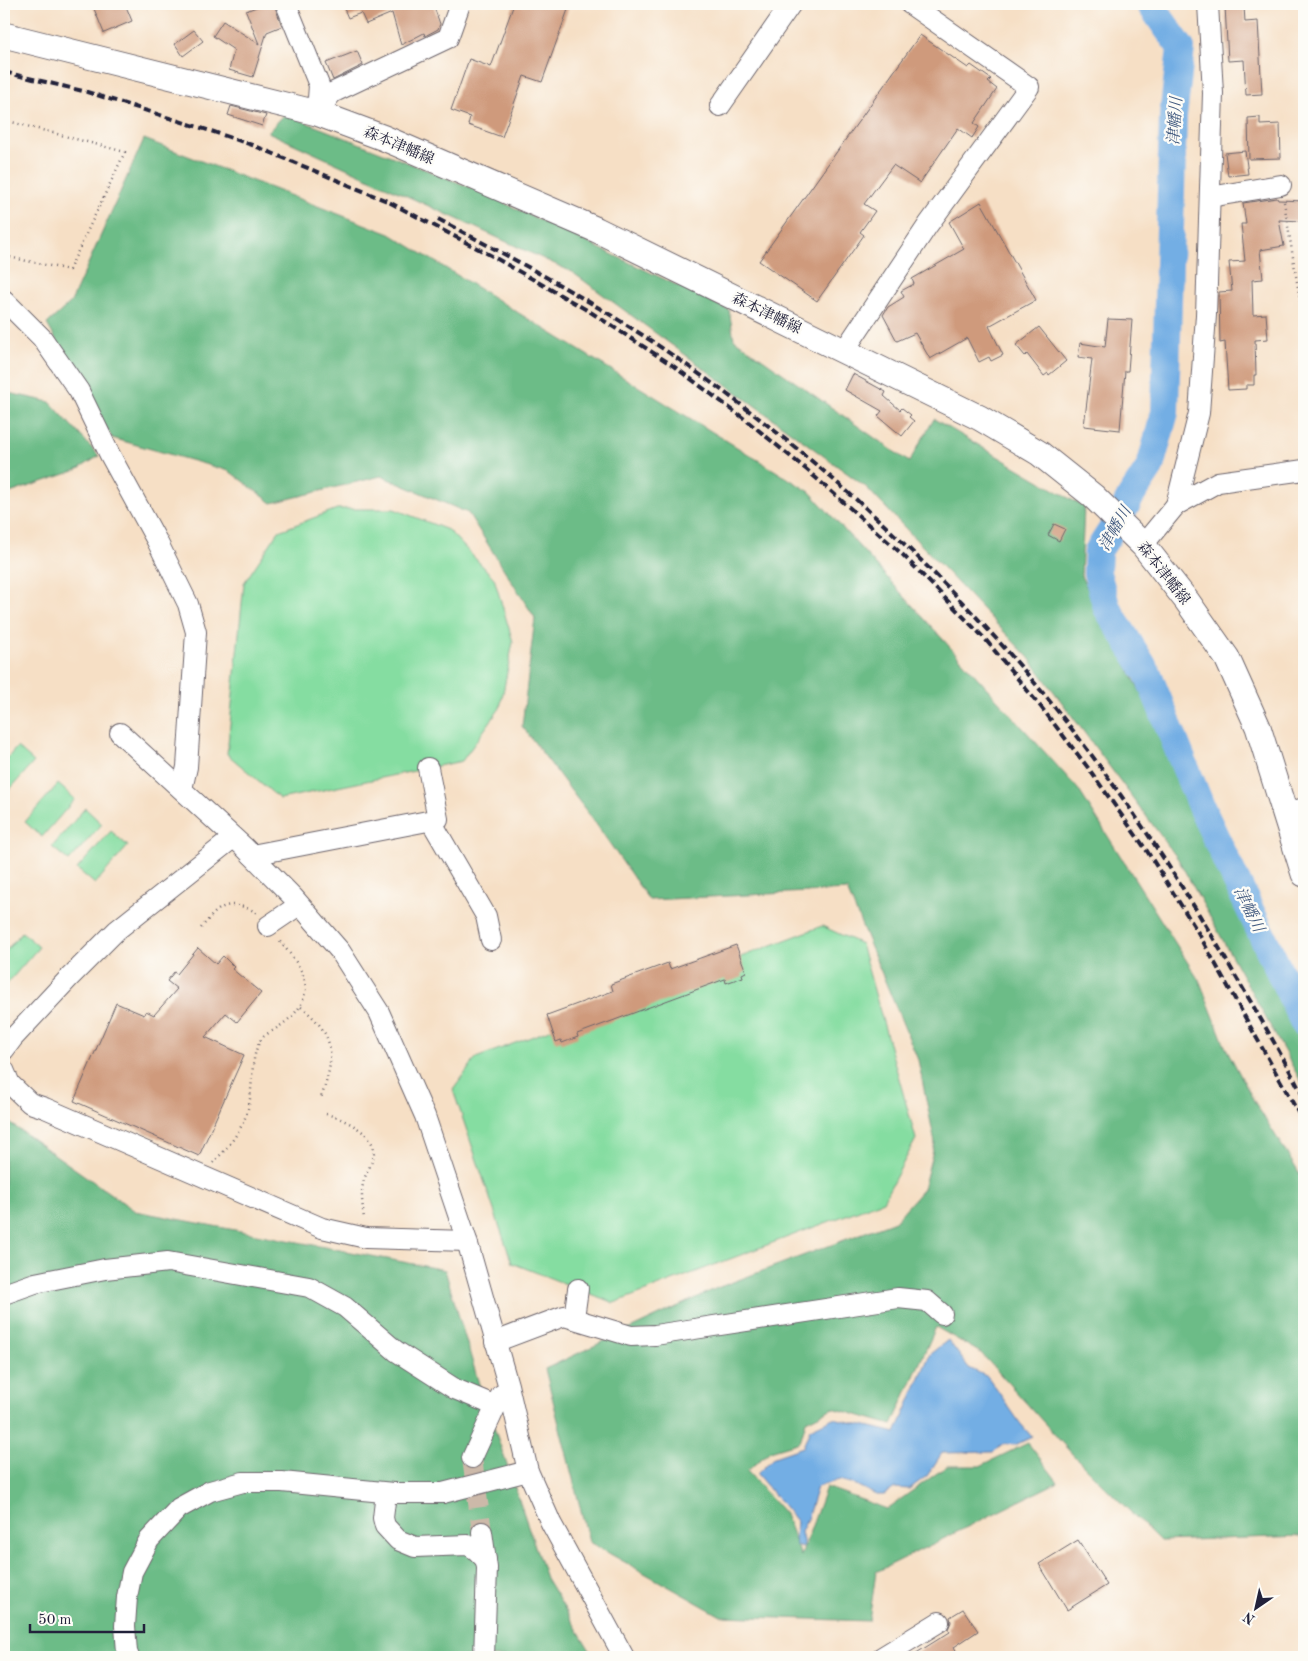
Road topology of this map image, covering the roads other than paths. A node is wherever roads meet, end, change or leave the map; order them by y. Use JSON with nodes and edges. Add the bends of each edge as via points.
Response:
{"nodes":[{"id":1,"x":286,"y":4,"type":"edge"},
{"id":2,"x":460,"y":4,"type":"edge"},
{"id":3,"x":791,"y":4,"type":"edge"},
{"id":4,"x":910,"y":4,"type":"edge"},
{"id":5,"x":1208,"y":4,"type":"edge"},
{"id":6,"x":4,"y":35,"type":"edge"},
{"id":7,"x":720,"y":106,"type":"dead end"},
{"id":8,"x":317,"y":113,"type":"junction"},
{"id":9,"x":1282,"y":186,"type":"road end"},
{"id":10,"x":1210,"y":197,"type":"junction"},
{"id":11,"x":4,"y":300,"type":"edge"},
{"id":12,"x":844,"y":351,"type":"junction"},
{"id":13,"x":1304,"y":470,"type":"edge"},
{"id":14,"x":1176,"y":506,"type":"junction"},
{"id":15,"x":1143,"y":545,"type":"junction"},
{"id":16,"x":120,"y":733,"type":"dead end"},
{"id":17,"x":428,"y":768,"type":"dead end"},
{"id":18,"x":182,"y":789,"type":"junction"},
{"id":19,"x":1295,"y":811,"type":"edge"},
{"id":20,"x":431,"y":821,"type":"junction"},
{"id":21,"x":233,"y":838,"type":"junction"},
{"id":22,"x":252,"y":855,"type":"junction"},
{"id":23,"x":1304,"y":874,"type":"edge"},
{"id":24,"x":299,"y":905,"type":"junction"},
{"id":25,"x":268,"y":926,"type":"road end"},
{"id":26,"x":491,"y":940,"type":"dead end"},
{"id":27,"x":4,"y":1050,"type":"edge"},
{"id":28,"x":4,"y":1070,"type":"edge"},
{"id":29,"x":467,"y":1242,"type":"junction"},
{"id":30,"x":578,"y":1289,"type":"dead end"},
{"id":31,"x":4,"y":1294,"type":"edge"},
{"id":32,"x":942,"y":1314,"type":"dead end"},
{"id":33,"x":574,"y":1318,"type":"junction"},
{"id":34,"x":495,"y":1342,"type":"junction"},
{"id":35,"x":508,"y":1385,"type":"junction"},
{"id":36,"x":496,"y":1406,"type":"junction"},
{"id":37,"x":472,"y":1458,"type":"tunnel mouth"},
{"id":38,"x":528,"y":1471,"type":"junction"},
{"id":39,"x":386,"y":1493,"type":"junction"},
{"id":40,"x":482,"y":1532,"type":"tunnel mouth"},
{"id":41,"x":486,"y":1560,"type":"junction"},
{"id":42,"x":939,"y":1622,"type":"dead end"},
{"id":43,"x":129,"y":1657,"type":"edge"},
{"id":44,"x":484,"y":1657,"type":"edge"},
{"id":45,"x":624,"y":1657,"type":"edge"},
{"id":46,"x":882,"y":1657,"type":"edge"}],
"edges":[{"from":1,"to":8,"type":"street","via":[[318,85]]},
{"from":2,"to":8,"type":"street","via":[[448,38],[332,93]]},
{"from":3,"to":7,"type":"street"},
{"from":4,"to":12,"type":"street","via":[[1029,88],[928,225]]},
{"from":5,"to":10,"type":"street","via":[[1213,93]]},
{"from":6,"to":8,"type":"main road","name":"森本津幡線"},
{"from":8,"to":12,"type":"main road","name":"森本津幡線","via":[[384,138],[597,230]]},
{"from":9,"to":10,"type":"street"},
{"from":10,"to":14,"type":"street","via":[[1199,413]]},
{"from":11,"to":18,"type":"street","via":[[42,338],[79,391],[188,604],[196,632],[187,768]]},
{"from":12,"to":15,"type":"main road","name":"森本津幡線","via":[[980,418],[1038,453],[1094,496]]},
{"from":13,"to":14,"type":"street","via":[[1218,482]]},
{"from":14,"to":15,"type":"street"},
{"from":15,"to":19,"type":"main road","name":"森本津幡線","via":[[1227,658]]},
{"from":16,"to":18,"type":"street"},
{"from":17,"to":20,"type":"street","via":[[438,820]]},
{"from":18,"to":21,"type":"street"},
{"from":19,"to":23,"type":"main road","name":"森本津幡線"},
{"from":20,"to":22,"type":"street"},
{"from":20,"to":26,"type":"street","via":[[486,916]]},
{"from":21,"to":22,"type":"street"},
{"from":21,"to":27,"type":"street","via":[[117,930]]},
{"from":22,"to":24,"type":"street"},
{"from":24,"to":25,"type":"street"},
{"from":24,"to":29,"type":"street","via":[[340,951],[379,1012],[425,1116]]},
{"from":28,"to":29,"type":"street","via":[[10,1084],[30,1103],[322,1228],[366,1238]]},
{"from":29,"to":34,"type":"street"},
{"from":30,"to":33,"type":"street"},
{"from":31,"to":36,"type":"street","via":[[35,1283],[104,1269],[168,1262],[309,1287],[345,1307],[396,1351],[454,1389]]},
{"from":32,"to":33,"type":"street","via":[[927,1301],[898,1298],[632,1336]]},
{"from":33,"to":34,"type":"street","via":[[564,1316]]},
{"from":34,"to":35,"type":"street"},
{"from":35,"to":36,"type":"street"},
{"from":35,"to":38,"type":"street"},
{"from":36,"to":37,"type":"street"},
{"from":38,"to":39,"type":"street","via":[[443,1493]]},
{"from":38,"to":45,"type":"street","via":[[551,1524]]},
{"from":39,"to":41,"type":"street","via":[[385,1526],[398,1540],[415,1547],[468,1545]]},
{"from":39,"to":43,"type":"street","via":[[282,1482],[243,1482],[210,1491],[179,1508],[149,1540],[132,1572],[125,1626]]},
{"from":40,"to":41,"type":"street"},
{"from":41,"to":44,"type":"street"},
{"from":42,"to":46,"type":"street"}]}
